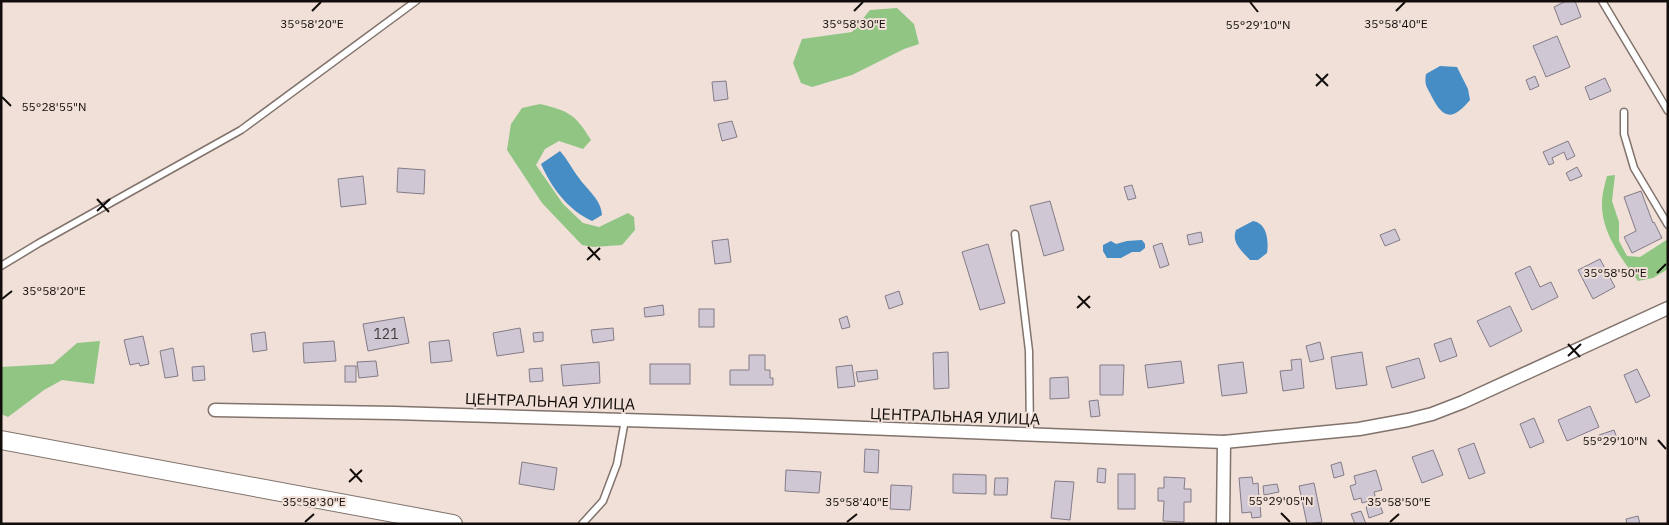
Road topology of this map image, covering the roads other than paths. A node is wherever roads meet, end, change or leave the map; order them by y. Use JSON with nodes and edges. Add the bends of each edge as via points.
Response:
{"nodes":[{"id":1,"x":416,"y":1,"type":"edge"},
{"id":2,"x":1602,"y":1,"type":"edge"},
{"id":3,"x":1668,"y":111,"type":"edge"},
{"id":4,"x":1624,"y":112,"type":"dead end"},
{"id":5,"x":1668,"y":225,"type":"edge"},
{"id":6,"x":1015,"y":234,"type":"dead end"},
{"id":7,"x":1,"y":266,"type":"edge"},
{"id":8,"x":1668,"y":308,"type":"edge"},
{"id":9,"x":215,"y":410,"type":"dead end"},
{"id":10,"x":625,"y":420,"type":"junction"},
{"id":11,"x":1030,"y":436,"type":"junction"},
{"id":12,"x":1,"y":440,"type":"edge"},
{"id":13,"x":1224,"y":442,"type":"junction"},
{"id":14,"x":453,"y":524,"type":"edge"},
{"id":15,"x":582,"y":524,"type":"edge"},
{"id":16,"x":1223,"y":524,"type":"edge"}],
"edges":[{"from":1,"to":7,"type":"lane","via":[[241,130]]},
{"from":2,"to":3,"type":"lane"},
{"from":4,"to":5,"type":"lane","via":[[1624,134],[1634,168]]},
{"from":6,"to":11,"type":"lane","via":[[1029,351]]},
{"from":8,"to":13,"type":"street","name":"ЦЕНТРАЛЬНАЯ УЛИЦА","via":[[1432,414],[1344,431]]},
{"from":9,"to":10,"type":"street","name":"ЦЕНТРАЛЬНАЯ УЛИЦА"},
{"from":10,"to":11,"type":"street","name":"ЦЕНТРАЛЬНАЯ УЛИЦА"},
{"from":10,"to":15,"type":"lane","via":[[617,464],[602,501]]},
{"from":11,"to":13,"type":"street","name":"ЦЕНТРАЛЬНАЯ УЛИЦА"},
{"from":12,"to":14,"type":"main road"},
{"from":13,"to":16,"type":"street"}]}
